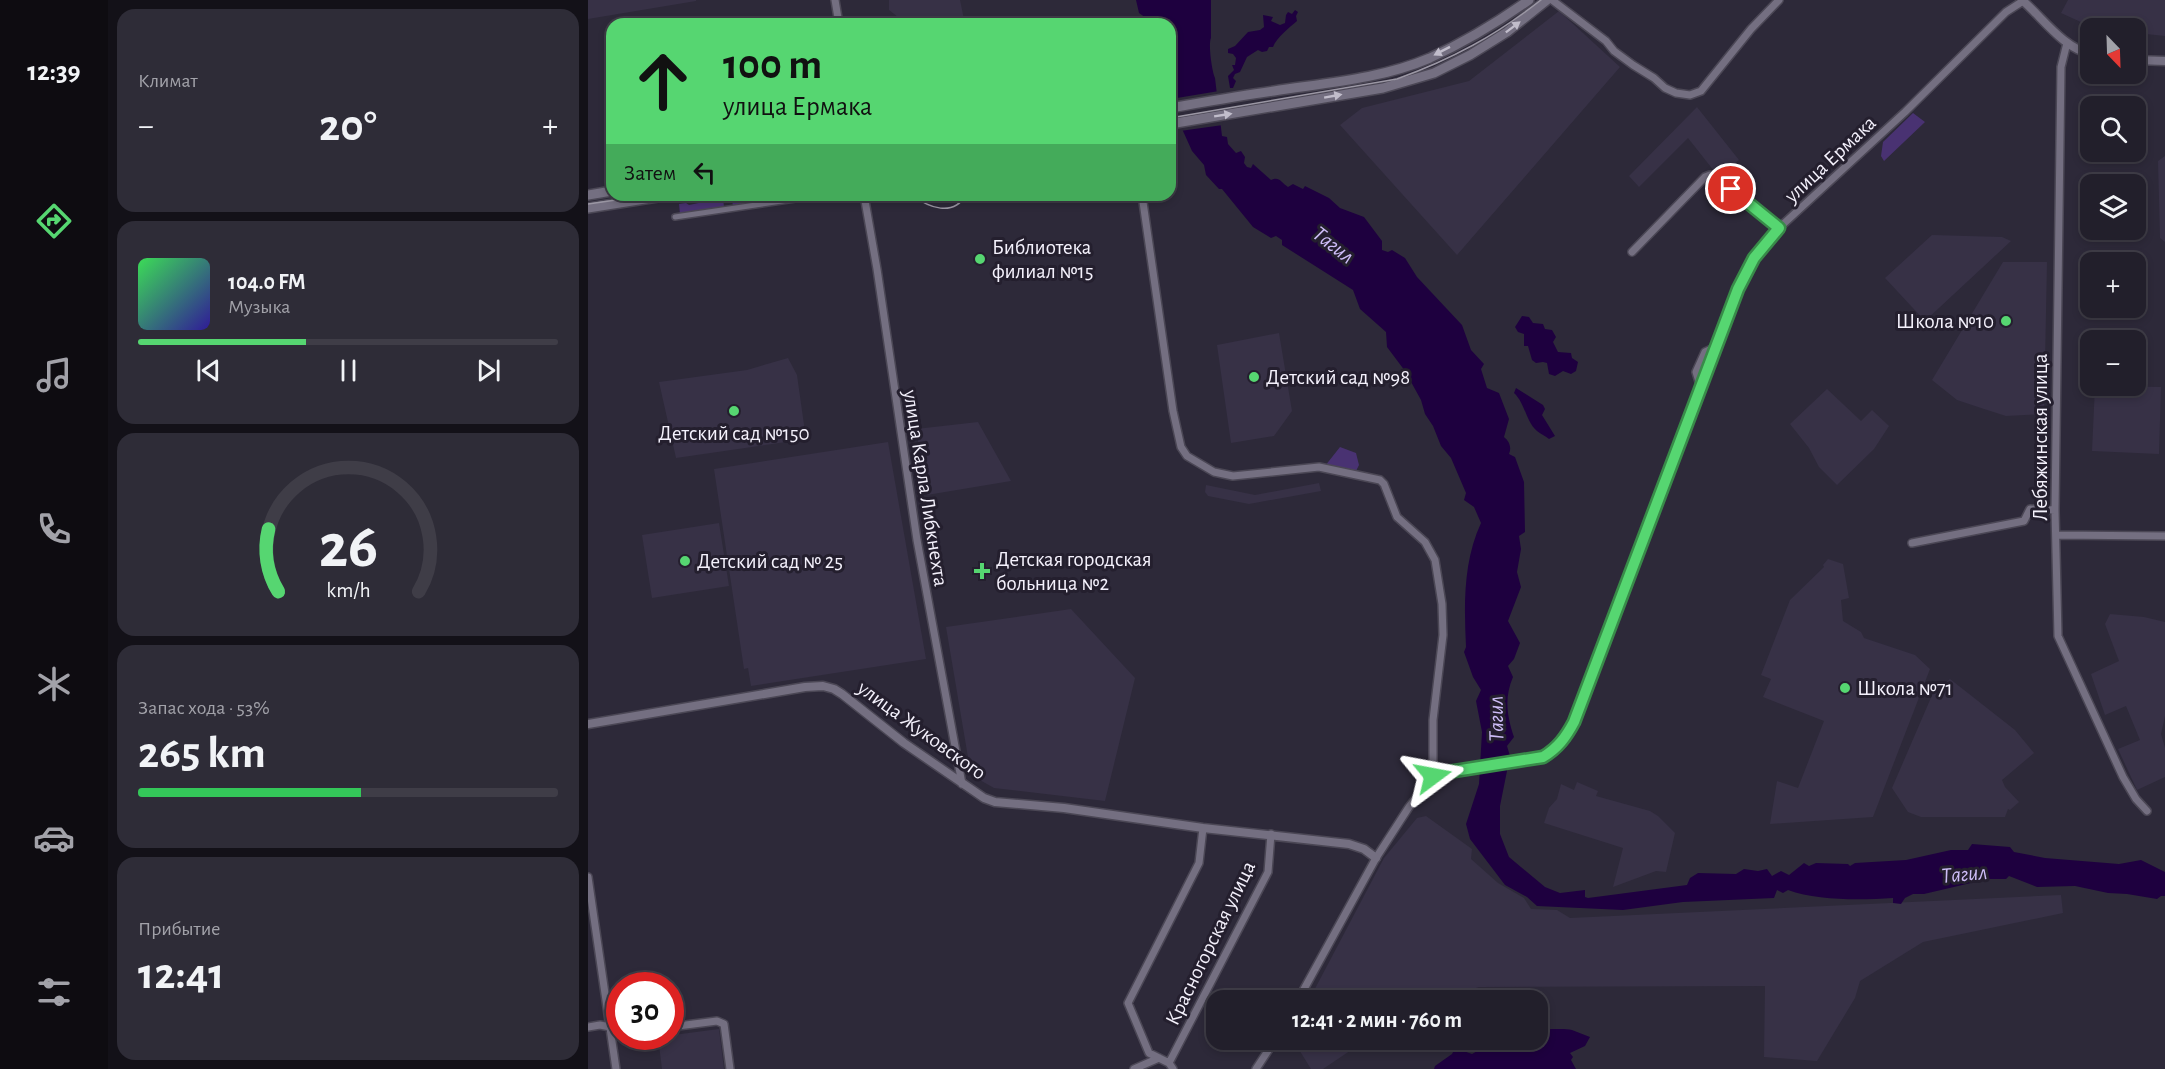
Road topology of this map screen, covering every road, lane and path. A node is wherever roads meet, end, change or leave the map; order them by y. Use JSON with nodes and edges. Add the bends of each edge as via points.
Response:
{"nodes":[{"id":1,"x":835,"y":0,"type":"edge"},
{"id":2,"x":1528,"y":0,"type":"edge"},
{"id":3,"x":1547,"y":0,"type":"edge"},
{"id":4,"x":1552,"y":0,"type":"edge"},
{"id":5,"x":1779,"y":0,"type":"edge"},
{"id":6,"x":2022,"y":0,"type":"edge"},
{"id":7,"x":838,"y":18,"type":"edge"},
{"id":8,"x":2067,"y":43,"type":"junction"},
{"id":9,"x":2080,"y":50,"type":"edge"},
{"id":10,"x":2146,"y":60,"type":"edge"},
{"id":11,"x":2165,"y":61,"type":"edge"},
{"id":12,"x":1176,"y":107,"type":"edge"},
{"id":13,"x":1176,"y":123,"type":"edge"},
{"id":14,"x":606,"y":192,"type":"edge"},
{"id":15,"x":588,"y":195,"type":"edge"},
{"id":16,"x":632,"y":201,"type":"edge"},
{"id":17,"x":782,"y":201,"type":"edge"},
{"id":18,"x":865,"y":201,"type":"edge"},
{"id":19,"x":1143,"y":201,"type":"edge"},
{"id":20,"x":588,"y":208,"type":"edge"},
{"id":21,"x":675,"y":217,"type":"dead end"},
{"id":22,"x":1779,"y":228,"type":"junction"},
{"id":23,"x":1632,"y":252,"type":"dead end"},
{"id":24,"x":2055,"y":510,"type":"junction"},
{"id":25,"x":2056,"y":535,"type":"junction"},
{"id":26,"x":2165,"y":536,"type":"edge"},
{"id":27,"x":1912,"y":543,"type":"dead end"},
{"id":28,"x":588,"y":724,"type":"edge"},
{"id":29,"x":1433,"y":776,"type":"junction"},
{"id":30,"x":962,"y":784,"type":"junction"},
{"id":31,"x":2147,"y":811,"type":"dead end"},
{"id":32,"x":1203,"y":828,"type":"junction"},
{"id":33,"x":1271,"y":834,"type":"junction"},
{"id":34,"x":1376,"y":858,"type":"junction"},
{"id":35,"x":588,"y":877,"type":"edge"},
{"id":36,"x":1303,"y":990,"type":"edge"},
{"id":37,"x":606,"y":994,"type":"edge"},
{"id":38,"x":684,"y":1025,"type":"edge"},
{"id":39,"x":606,"y":1026,"type":"edge"},
{"id":40,"x":588,"y":1027,"type":"edge"},
{"id":41,"x":614,"y":1050,"type":"edge"},
{"id":42,"x":1268,"y":1050,"type":"edge"},
{"id":43,"x":1159,"y":1058,"type":"junction"},
{"id":44,"x":1171,"y":1066,"type":"edge"},
{"id":45,"x":616,"y":1069,"type":"edge"},
{"id":46,"x":729,"y":1069,"type":"edge"},
{"id":47,"x":1134,"y":1069,"type":"edge"},
{"id":48,"x":1256,"y":1069,"type":"edge"}],
"edges":[{"from":1,"to":7,"type":"street"},
{"from":2,"to":12,"type":"main road","one_way":true,"via":[[1499,21],[1429,58],[1377,74]]},
{"from":13,"to":3,"type":"main road","one_way":true,"via":[[1383,87],[1434,73],[1507,32]]},
{"from":4,"to":5,"type":"street","via":[[1665,88],[1690,95],[1701,91]]},
{"from":6,"to":8,"type":"street"},
{"from":6,"to":22,"type":"street","name":"улица Ермака"},
{"from":8,"to":9,"type":"street"},
{"from":8,"to":24,"type":"street","name":"Лебяжинская улица","via":[[2061,67]]},
{"from":10,"to":11,"type":"street"},
{"from":14,"to":15,"type":"main road"},
{"from":16,"to":20,"type":"main road"},
{"from":17,"to":21,"type":"street"},
{"from":18,"to":30,"type":"street","name":"улица Карла Либкнехта","via":[[917,540]]},
{"from":19,"to":29,"type":"street","via":[[1173,411],[1181,447],[1187,456],[1214,472],[1233,476],[1319,468],[1380,480],[1397,517],[1425,542],[1435,560],[1443,635],[1433,720]]},
{"from":22,"to":23,"type":"street","via":[[1710,175]]},
{"from":22,"to":29,"type":"street","name":"улица Ермака","via":[[1747,270],[1565,738],[1543,757]]},
{"from":24,"to":25,"type":"street","name":"Лебяжинская улица"},
{"from":24,"to":27,"type":"street","via":[[2030,509],[2025,521]]},
{"from":25,"to":26,"type":"street"},
{"from":25,"to":31,"type":"street","name":"Лебяжинская улица","via":[[2058,636],[2123,777]]},
{"from":28,"to":30,"type":"street","name":"улица Жуковского","via":[[823,686],[842,694]]},
{"from":29,"to":34,"type":"street"},
{"from":30,"to":32,"type":"street","name":"улица Жуковского","via":[[995,802]]},
{"from":32,"to":33,"type":"street","name":"улица Жуковского"},
{"from":32,"to":43,"type":"street","via":[[1199,863],[1128,1003],[1149,1053]]},
{"from":33,"to":34,"type":"street","name":"улица Жуковского","via":[[1349,844]]},
{"from":33,"to":44,"type":"street","name":"Красногорская улица","via":[[1268,872]]},
{"from":34,"to":36,"type":"street"},
{"from":35,"to":37,"type":"street"},
{"from":38,"to":46,"type":"street","via":[[717,1021],[724,1024]]},
{"from":39,"to":40,"type":"street"},
{"from":41,"to":45,"type":"street"},
{"from":42,"to":48,"type":"street"},
{"from":43,"to":44,"type":"street"},
{"from":43,"to":47,"type":"street"}]}
